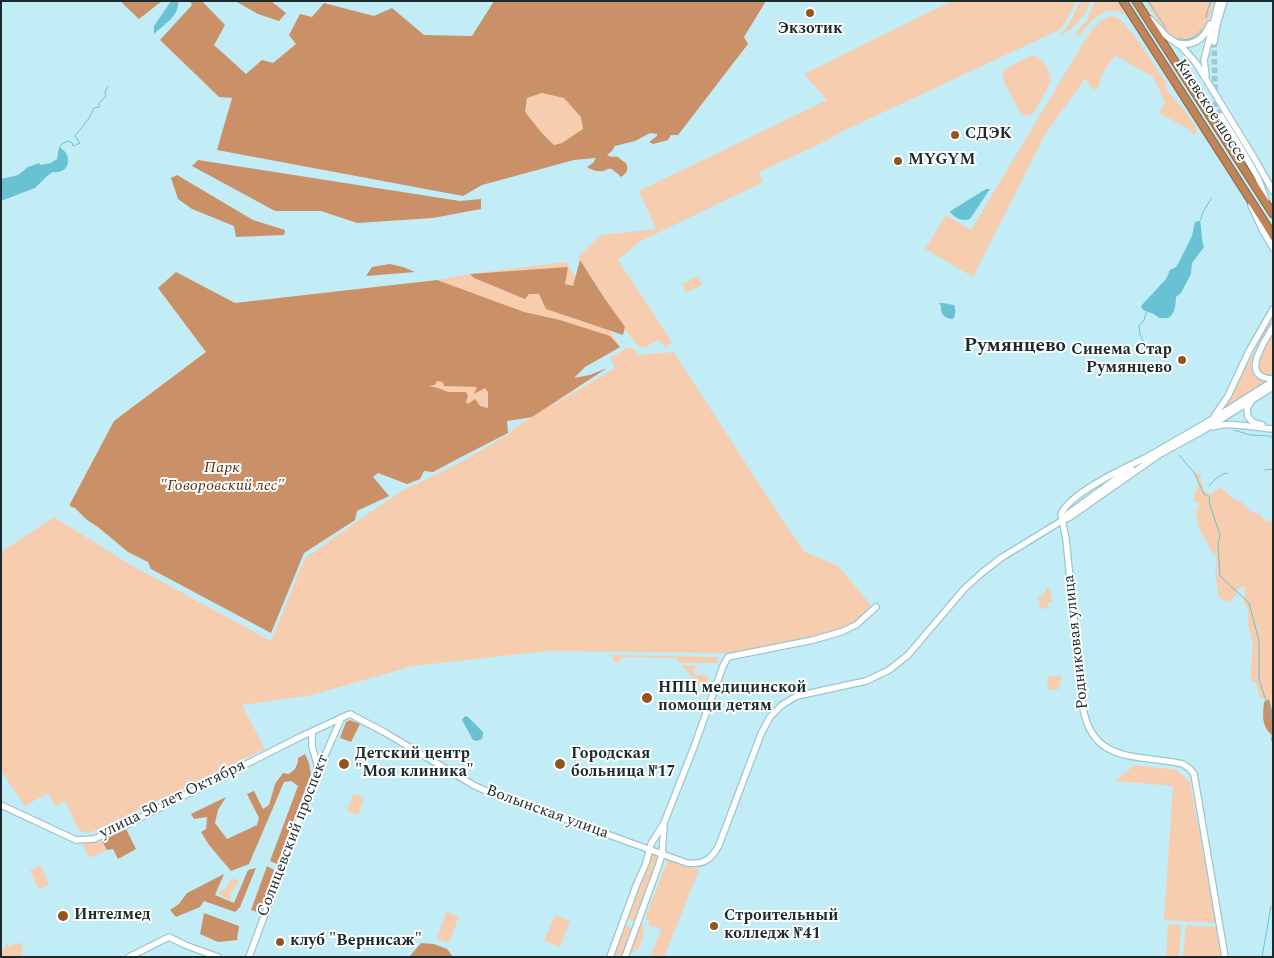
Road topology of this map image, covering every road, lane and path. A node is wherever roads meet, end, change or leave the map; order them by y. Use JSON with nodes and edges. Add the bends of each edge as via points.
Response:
{"nodes":[{"id":1,"x":1123,"y":1,"type":"edge"},
{"id":2,"x":1218,"y":1,"type":"edge"},
{"id":3,"x":1224,"y":1,"type":"edge"},
{"id":4,"x":1138,"y":4,"type":"edge"},
{"id":5,"x":1214,"y":42,"type":"tunnel mouth"},
{"id":6,"x":1175,"y":43,"type":"junction"},
{"id":7,"x":1209,"y":85,"type":"junction"},
{"id":8,"x":1221,"y":116,"type":"tunnel mouth"},
{"id":9,"x":1262,"y":169,"type":"junction"},
{"id":10,"x":1273,"y":181,"type":"edge"},
{"id":11,"x":1273,"y":191,"type":"edge"},
{"id":12,"x":1245,"y":192,"type":"junction"},
{"id":13,"x":1272,"y":212,"type":"edge"},
{"id":14,"x":1273,"y":235,"type":"edge"},
{"id":15,"x":1273,"y":248,"type":"edge"},
{"id":16,"x":1273,"y":309,"type":"edge"},
{"id":17,"x":1273,"y":327,"type":"edge"},
{"id":18,"x":1273,"y":380,"type":"edge"},
{"id":19,"x":1273,"y":387,"type":"edge"},
{"id":20,"x":1261,"y":395,"type":"junction"},
{"id":21,"x":1212,"y":419,"type":"junction"},
{"id":22,"x":1273,"y":428,"type":"edge"},
{"id":23,"x":1204,"y":430,"type":"junction"},
{"id":24,"x":1063,"y":520,"type":"junction"},
{"id":25,"x":876,"y":607,"type":"dead end"},
{"id":26,"x":342,"y":717,"type":"junction"},
{"id":27,"x":330,"y":723,"type":"junction"},
{"id":28,"x":312,"y":732,"type":"junction"},
{"id":29,"x":333,"y":736,"type":"junction"},
{"id":30,"x":300,"y":737,"type":"junction"},
{"id":31,"x":312,"y":746,"type":"junction"},
{"id":32,"x":316,"y":776,"type":"junction"},
{"id":33,"x":1,"y":805,"type":"edge"},
{"id":34,"x":664,"y":823,"type":"junction"},
{"id":35,"x":650,"y":850,"type":"junction"},
{"id":36,"x":662,"y":854,"type":"junction"},
{"id":37,"x":129,"y":957,"type":"edge"},
{"id":38,"x":218,"y":957,"type":"edge"},
{"id":39,"x":249,"y":957,"type":"edge"},
{"id":40,"x":610,"y":957,"type":"edge"},
{"id":41,"x":625,"y":957,"type":"edge"},
{"id":42,"x":1225,"y":957,"type":"edge"}],
"edges":[{"from":1,"to":12,"type":"highway","name":"Киевское шоссе"},
{"from":2,"to":6,"type":"street","via":[[1209,26],[1197,42]]},
{"from":2,"to":7,"type":"street","via":[[1204,60]]},
{"from":3,"to":5,"type":"street"},
{"from":4,"to":6,"type":"street"},
{"from":4,"to":13,"type":"highway","name":"Киевское шоссе"},
{"from":6,"to":7,"type":"street","via":[[1188,53]]},
{"from":7,"to":9,"type":"street"},
{"from":8,"to":13,"type":"street","via":[[1258,178]]},
{"from":9,"to":10,"type":"street"},
{"from":9,"to":11,"type":"street"},
{"from":12,"to":14,"type":"highway","name":"Киевское шоссе"},
{"from":12,"to":15,"type":"street"},
{"from":16,"to":21,"type":"street","via":[[1228,396]]},
{"from":17,"to":18,"type":"street","via":[[1254,365],[1261,376]]},
{"from":18,"to":21,"type":"street"},
{"from":19,"to":20,"type":"street"},
{"from":20,"to":22,"type":"street","via":[[1249,405],[1248,418],[1255,424]]},
{"from":20,"to":23,"type":"street"},
{"from":21,"to":24,"type":"street","via":[[1068,502],[1061,514]]},
{"from":22,"to":23,"type":"street","via":[[1231,424]]},
{"from":23,"to":24,"type":"street","name":"Волынская улица","via":[[1160,454]]},
{"from":24,"to":36,"type":"street","name":"Волынская улица","via":[[983,572],[965,588],[908,655],[889,670],[866,681],[797,696],[782,705],[770,717],[761,734],[714,854],[693,864]]},
{"from":24,"to":42,"type":"street","name":"Родниковая улица","via":[[1087,724],[1095,738],[1114,752],[1183,764],[1192,771]]},
{"from":25,"to":34,"type":"street","via":[[856,625],[841,632],[728,657]]},
{"from":26,"to":27,"type":"street","name":"улица 50 лет Октября"},
{"from":26,"to":29,"type":"street","name":"Солнцевский проспект"},
{"from":26,"to":35,"type":"street","name":"Волынская улица","via":[[352,714],[480,788]]},
{"from":27,"to":28,"type":"street","name":"улица 50 лет Октября"},
{"from":27,"to":29,"type":"street"},
{"from":28,"to":30,"type":"street","name":"улица 50 лет Октября"},
{"from":28,"to":31,"type":"street"},
{"from":29,"to":32,"type":"street","name":"Солнцевский проспект"},
{"from":30,"to":31,"type":"street"},
{"from":30,"to":33,"type":"street","name":"улица 50 лет Октября","via":[[94,838],[76,840]]},
{"from":31,"to":32,"type":"street","via":[[317,764]]},
{"from":32,"to":39,"type":"street","name":"Солнцевский проспект"},
{"from":34,"to":35,"type":"street"},
{"from":34,"to":36,"type":"street"},
{"from":35,"to":36,"type":"street","name":"Волынская улица"},
{"from":35,"to":40,"type":"street"},
{"from":36,"to":41,"type":"street"},
{"from":37,"to":38,"type":"street","via":[[167,938]]}]}
